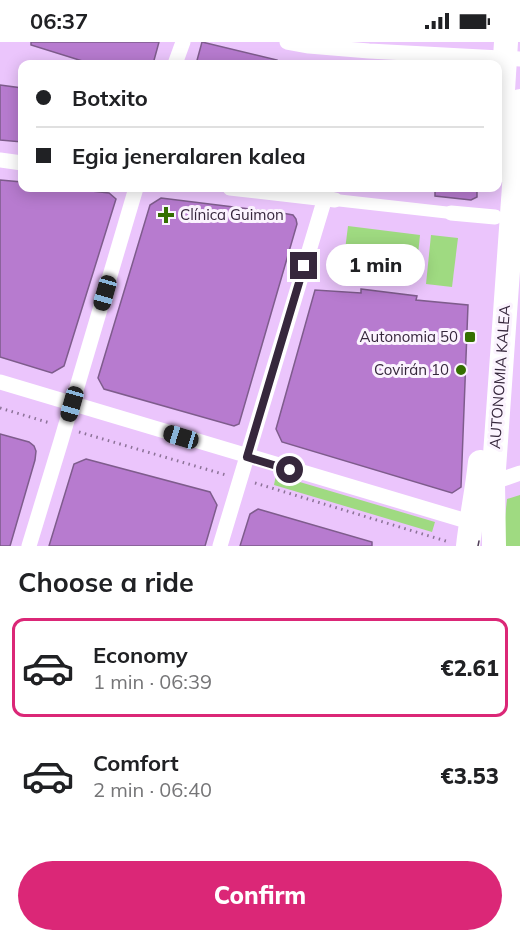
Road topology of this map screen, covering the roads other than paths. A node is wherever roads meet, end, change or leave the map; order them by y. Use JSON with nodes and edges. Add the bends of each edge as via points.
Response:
{"nodes":[{"id":1,"x":183,"y":42,"type":"edge"},
{"id":2,"x":287,"y":42,"type":"edge"},
{"id":3,"x":368,"y":52,"type":"edge"},
{"id":4,"x":510,"y":53,"type":"edge"},
{"id":5,"x":177,"y":60,"type":"edge"},
{"id":6,"x":520,"y":101,"type":"edge"},
{"id":7,"x":502,"y":132,"type":"edge"},
{"id":8,"x":0,"y":160,"type":"edge"},
{"id":9,"x":18,"y":162,"type":"edge"},
{"id":10,"x":135,"y":192,"type":"edge"},
{"id":11,"x":280,"y":192,"type":"edge"},
{"id":12,"x":497,"y":192,"type":"edge"},
{"id":13,"x":329,"y":196,"type":"edge"},
{"id":14,"x":451,"y":213,"type":"joint"},
{"id":15,"x":495,"y":217,"type":"junction"},
{"id":16,"x":0,"y":382,"type":"edge"},
{"id":17,"x":72,"y":404,"type":"junction"},
{"id":18,"x":247,"y":457,"type":"junction"},
{"id":19,"x":520,"y":473,"type":"edge"},
{"id":20,"x":485,"y":486,"type":"junction"},
{"id":21,"x":470,"y":522,"type":"junction"},
{"id":22,"x":459,"y":544,"type":"edge"},
{"id":23,"x":29,"y":546,"type":"edge"},
{"id":24,"x":220,"y":546,"type":"edge"},
{"id":25,"x":494,"y":546,"type":"edge"}],
"edges":[{"from":1,"to":5,"type":"street"},
{"from":2,"to":3,"type":"street"},
{"from":3,"to":4,"type":"street"},
{"from":4,"to":7,"type":"main road"},
{"from":6,"to":20,"type":"main road","name":"AUTONOMIA KALEA"},
{"from":8,"to":9,"type":"street"},
{"from":10,"to":17,"type":"street"},
{"from":11,"to":13,"type":"street"},
{"from":12,"to":15,"type":"main road","name":"AUTONOMIA KALEA"},
{"from":13,"to":14,"type":"street"},
{"from":13,"to":18,"type":"street"},
{"from":14,"to":15,"type":"street"},
{"from":15,"to":20,"type":"main road","name":"AUTONOMIA KALEA","via":[[481,444]]},
{"from":16,"to":17,"type":"street"},
{"from":17,"to":18,"type":"street"},
{"from":17,"to":23,"type":"street"},
{"from":18,"to":21,"type":"street"},
{"from":18,"to":24,"type":"street"},
{"from":19,"to":20,"type":"street"},
{"from":20,"to":21,"type":"main road","name":"AUTONOMIA KALEA"},
{"from":20,"to":25,"type":"main road","name":"AUTONOMIA KALEA"},
{"from":21,"to":22,"type":"main road","name":"AUTONOMIA KALEA"}]}
